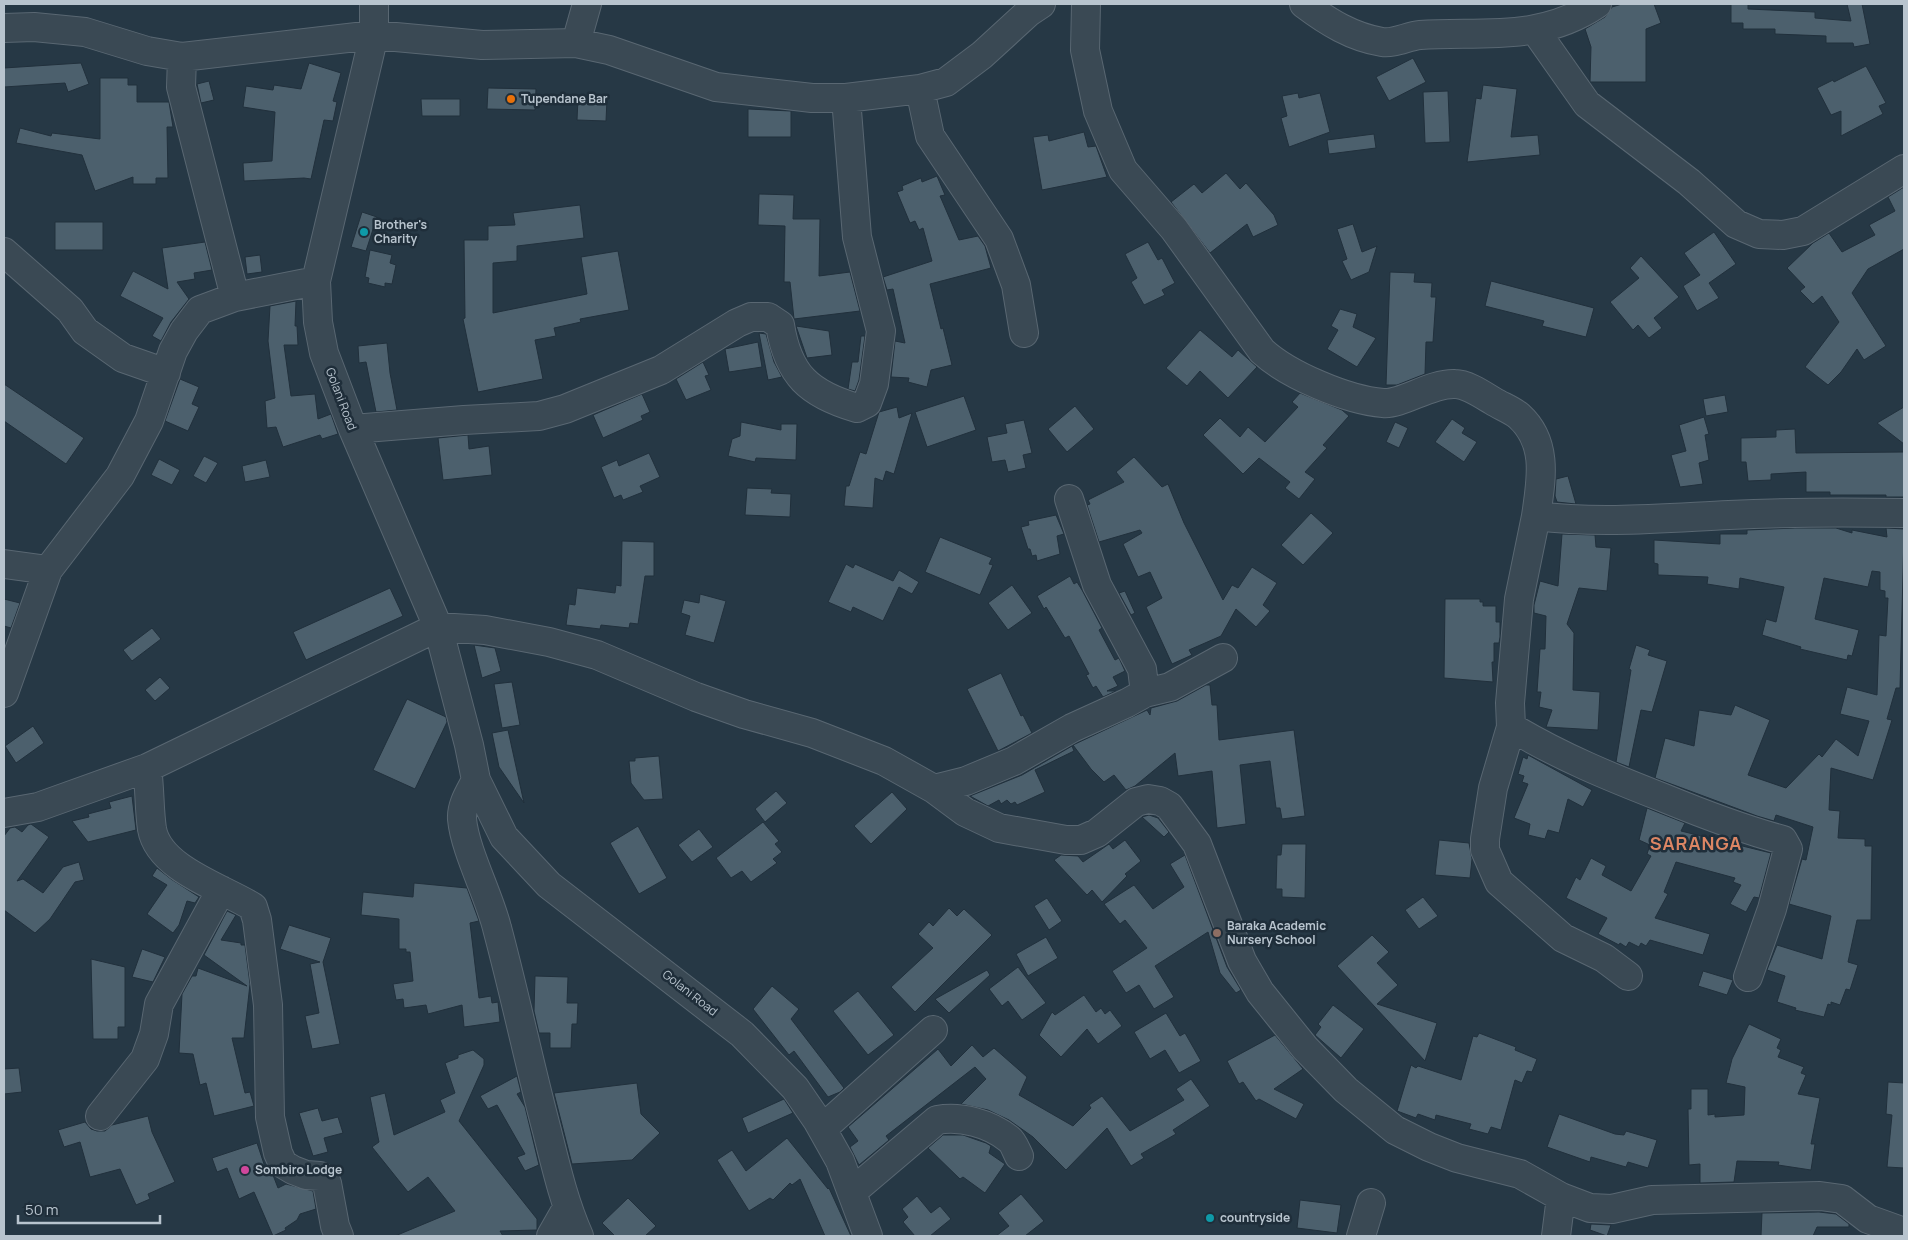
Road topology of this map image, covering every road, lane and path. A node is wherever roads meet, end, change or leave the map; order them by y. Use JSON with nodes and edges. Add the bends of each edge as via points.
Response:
{"nodes":[{"id":1,"x":374,"y":4,"type":"edge"},
{"id":2,"x":587,"y":4,"type":"edge"},
{"id":3,"x":1042,"y":4,"type":"edge"},
{"id":4,"x":1086,"y":4,"type":"edge"},
{"id":5,"x":1304,"y":4,"type":"edge"},
{"id":6,"x":1597,"y":4,"type":"edge"},
{"id":7,"x":4,"y":28,"type":"edge"},
{"id":8,"x":1535,"y":30,"type":"junction"},
{"id":9,"x":374,"y":35,"type":"junction"},
{"id":10,"x":576,"y":43,"type":"junction"},
{"id":11,"x":182,"y":57,"type":"junction"},
{"id":12,"x":920,"y":89,"type":"junction"},
{"id":13,"x":846,"y":98,"type":"junction"},
{"id":14,"x":1904,"y":169,"type":"edge"},
{"id":15,"x":4,"y":252,"type":"edge"},
{"id":16,"x":316,"y":281,"type":"junction"},
{"id":17,"x":235,"y":297,"type":"junction"},
{"id":18,"x":1024,"y":333,"type":"dead end"},
{"id":19,"x":166,"y":373,"type":"junction"},
{"id":20,"x":353,"y":429,"type":"junction"},
{"id":21,"x":1070,"y":499,"type":"dead end"},
{"id":22,"x":1904,"y":513,"type":"edge"},
{"id":23,"x":1536,"y":516,"type":"junction"},
{"id":24,"x":4,"y":564,"type":"edge"},
{"id":25,"x":48,"y":570,"type":"junction"},
{"id":26,"x":438,"y":627,"type":"junction"},
{"id":27,"x":1223,"y":658,"type":"dead end"},
{"id":28,"x":1145,"y":692,"type":"junction"},
{"id":29,"x":4,"y":693,"type":"edge"},
{"id":30,"x":1511,"y":727,"type":"junction"},
{"id":31,"x":148,"y":768,"type":"junction"},
{"id":32,"x":476,"y":780,"type":"junction"},
{"id":33,"x":934,"y":789,"type":"junction"},
{"id":34,"x":4,"y":813,"type":"edge"},
{"id":35,"x":221,"y":890,"type":"junction"},
{"id":36,"x":1628,"y":976,"type":"dead end"},
{"id":37,"x":1748,"y":977,"type":"dead end"},
{"id":38,"x":933,"y":1030,"type":"dead end"},
{"id":39,"x":100,"y":1116,"type":"dead end"},
{"id":40,"x":822,"y":1129,"type":"junction"},
{"id":41,"x":1019,"y":1156,"type":"dead end"},
{"id":42,"x":852,"y":1192,"type":"junction"},
{"id":43,"x":1561,"y":1197,"type":"junction"},
{"id":44,"x":1371,"y":1203,"type":"dead end"},
{"id":45,"x":567,"y":1208,"type":"junction"},
{"id":46,"x":1863,"y":1228,"type":"edge"},
{"id":47,"x":1904,"y":1232,"type":"edge"},
{"id":48,"x":339,"y":1236,"type":"edge"},
{"id":49,"x":551,"y":1236,"type":"edge"},
{"id":50,"x":579,"y":1236,"type":"edge"},
{"id":51,"x":868,"y":1236,"type":"edge"},
{"id":52,"x":1362,"y":1236,"type":"edge"},
{"id":53,"x":1556,"y":1236,"type":"edge"}],
"edges":[{"from":1,"to":9,"type":"street","name":"Golani Road"},
{"from":2,"to":10,"type":"street"},
{"from":3,"to":12,"type":"street","via":[[982,56],[946,82]]},
{"from":4,"to":23,"type":"street","via":[[1087,58],[1098,111],[1122,170],[1174,229],[1262,351],[1274,361],[1336,393],[1383,403],[1456,384],[1519,416],[1540,449],[1542,471]]},
{"from":5,"to":8,"type":"street","via":[[1346,32],[1385,43],[1413,35],[1502,34]]},
{"from":6,"to":8,"type":"street","via":[[1579,16]]},
{"from":7,"to":11,"type":"street","via":[[85,32],[147,51]]},
{"from":8,"to":14,"type":"street","via":[[1587,104],[1689,182],[1736,224],[1759,234],[1783,235],[1803,231]]},
{"from":9,"to":10,"type":"street","via":[[482,45]]},
{"from":9,"to":11,"type":"street"},
{"from":9,"to":16,"type":"street","name":"Golani Road"},
{"from":10,"to":13,"type":"street","via":[[609,50],[716,87],[812,98]]},
{"from":11,"to":17,"type":"street","via":[[181,87]]},
{"from":12,"to":13,"type":"street"},
{"from":12,"to":18,"type":"street","via":[[930,136],[998,239],[1016,285]]},
{"from":13,"to":20,"type":"street","via":[[857,237],[881,332],[874,384],[867,403],[857,408],[843,404],[808,386],[791,365],[780,325],[768,317],[751,317],[736,323],[662,370],[564,409],[539,416]]},
{"from":15,"to":19,"type":"street","via":[[70,310],[85,331],[123,358]]},
{"from":16,"to":17,"type":"street"},
{"from":16,"to":20,"type":"street","name":"Golani Road","via":[[318,322],[324,353]]},
{"from":17,"to":19,"type":"street","via":[[200,310],[173,351]]},
{"from":19,"to":25,"type":"street","via":[[149,421],[120,476]]},
{"from":20,"to":26,"type":"street","name":"Golani Road"},
{"from":21,"to":28,"type":"street","via":[[1097,585],[1142,669]]},
{"from":22,"to":23,"type":"street","via":[[1826,512],[1626,520]]},
{"from":23,"to":30,"type":"street","via":[[1519,599]]},
{"from":24,"to":25,"type":"street"},
{"from":25,"to":29,"type":"street"},
{"from":26,"to":31,"type":"street"},
{"from":26,"to":32,"type":"street","name":"Golani Road"},
{"from":26,"to":33,"type":"street","via":[[485,630],[598,655],[696,697],[812,733],[884,761]]},
{"from":27,"to":28,"type":"street","via":[[1170,687]]},
{"from":28,"to":33,"type":"street","via":[[1014,761],[966,781]]},
{"from":30,"to":36,"type":"street","via":[[1494,788],[1485,838],[1485,850],[1499,882],[1563,938],[1604,958]]},
{"from":30,"to":37,"type":"street","via":[[1585,767],[1744,829],[1783,840],[1788,850],[1772,910]]},
{"from":31,"to":34,"type":"street","via":[[46,804]]},
{"from":31,"to":35,"type":"street","via":[[152,831],[158,846],[177,865]]},
{"from":32,"to":40,"type":"street","name":"Golani Road","via":[[504,837],[549,885],[742,1034],[794,1088]]},
{"from":32,"to":45,"type":"street","via":[[464,804],[465,833],[493,911]]},
{"from":33,"to":43,"type":"street","via":[[965,812],[999,828],[1066,840],[1081,840],[1097,834],[1136,802],[1148,799],[1169,806],[1197,844],[1242,961],[1260,992],[1305,1048],[1346,1090],[1395,1130],[1428,1148],[1520,1174]]},
{"from":35,"to":39,"type":"street","via":[[159,1004],[154,1034],[145,1059]]},
{"from":35,"to":48,"type":"street","via":[[253,907],[257,920],[268,1005],[270,1117],[278,1153],[283,1164],[306,1175],[320,1176],[327,1183]]},
{"from":38,"to":40,"type":"street"},
{"from":40,"to":42,"type":"street","name":"Golani Road"},
{"from":41,"to":42,"type":"street","via":[[1010,1139],[978,1122],[937,1120]]},
{"from":42,"to":51,"type":"street","name":"Golani Road"},
{"from":43,"to":46,"type":"street","via":[[1601,1209],[1652,1200],[1820,1196],[1842,1199]]},
{"from":43,"to":53,"type":"street"},
{"from":44,"to":52,"type":"street"},
{"from":45,"to":49,"type":"street"},
{"from":45,"to":50,"type":"street"},
{"from":46,"to":47,"type":"street"}]}
